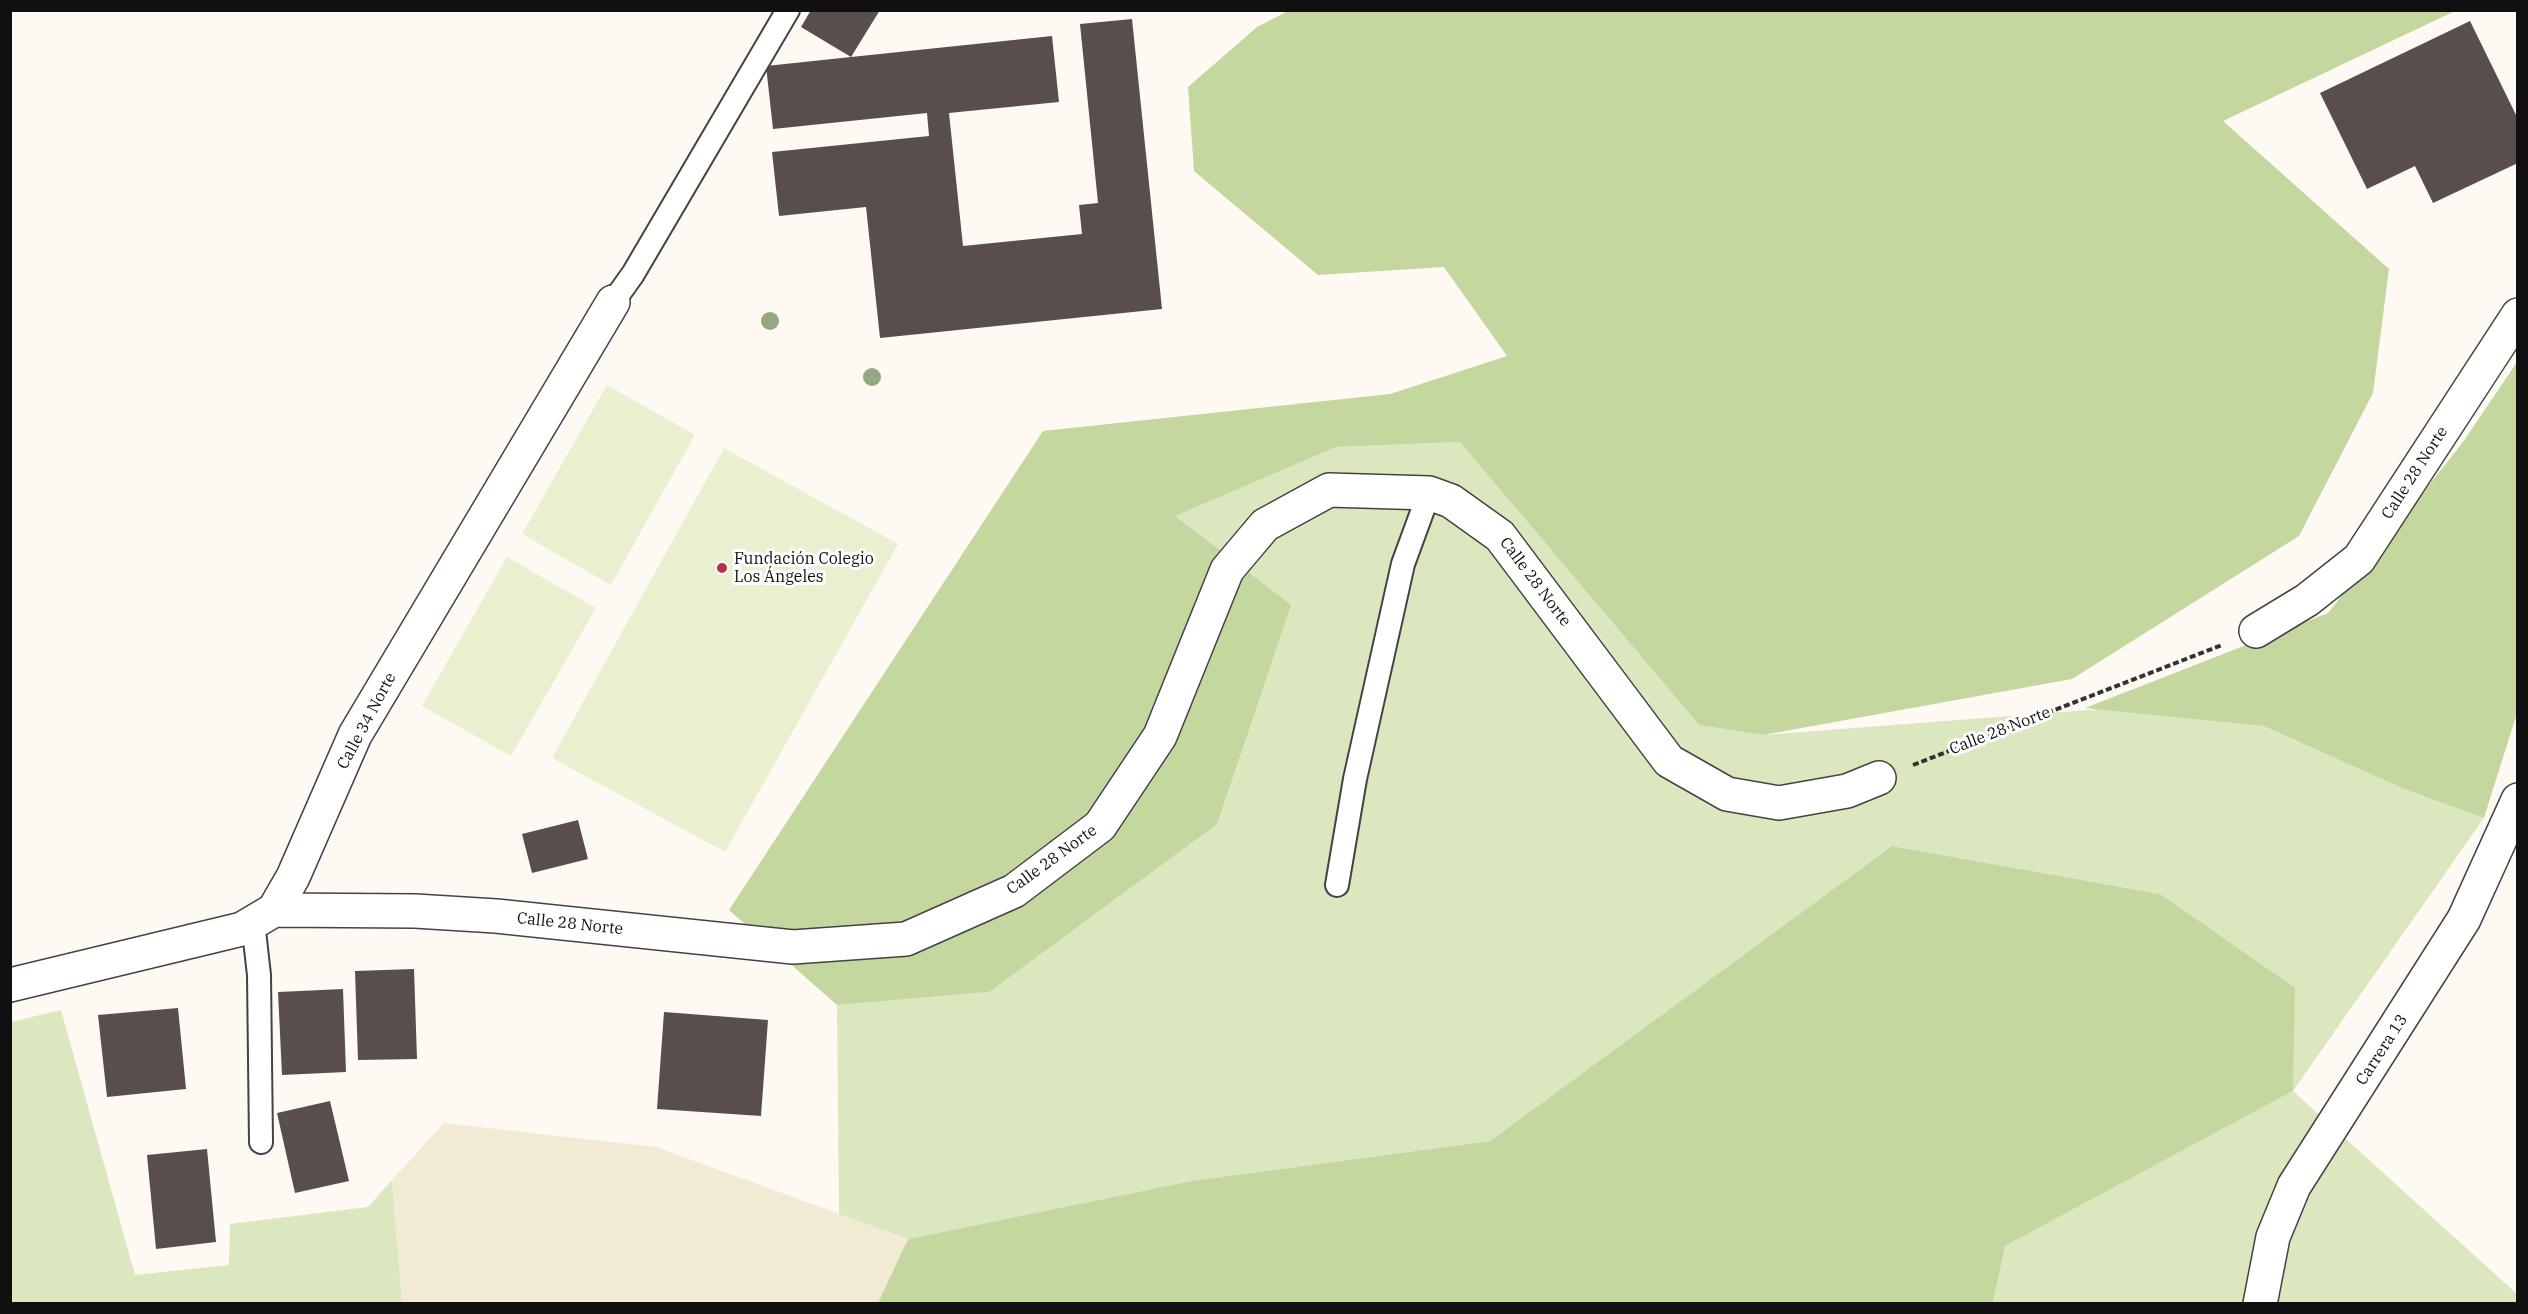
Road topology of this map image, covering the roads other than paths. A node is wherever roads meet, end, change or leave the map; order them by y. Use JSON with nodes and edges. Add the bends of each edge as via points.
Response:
{"nodes":[{"id":1,"x":788,"y":10,"type":"edge"},
{"id":2,"x":614,"y":302,"type":"joint"},
{"id":3,"x":2517,"y":315,"type":"edge"},
{"id":4,"x":1430,"y":493,"type":"junction"},
{"id":5,"x":2256,"y":631,"type":"road end"},
{"id":6,"x":1878,"y":778,"type":"road end"},
{"id":7,"x":2517,"y":800,"type":"edge"},
{"id":8,"x":1337,"y":885,"type":"dead end"},
{"id":9,"x":264,"y":916,"type":"junction"},
{"id":10,"x":10,"y":985,"type":"edge"},
{"id":11,"x":261,"y":1142,"type":"dead end"},
{"id":12,"x":2260,"y":1304,"type":"edge"}],
"edges":[{"from":1,"to":2,"type":"lane"},
{"from":2,"to":9,"type":"street","name":"Calle 34 Norte","via":[[356,735],[293,877]]},
{"from":3,"to":5,"type":"street","name":"Calle 28 Norte","via":[[2359,559],[2307,600]]},
{"from":4,"to":6,"type":"street","name":"Calle 28 Norte","via":[[1451,501],[1500,536],[1669,760],[1728,794],[1779,803],[1847,791]]},
{"from":4,"to":8,"type":"lane","via":[[1403,564],[1355,779]]},
{"from":4,"to":9,"type":"street","name":"Calle 28 Norte","via":[[1329,490],[1265,525],[1227,570],[1160,736],[1100,826],[1014,891],[906,939],[793,947],[415,911]]},
{"from":7,"to":12,"type":"street","name":"Carrera 13","via":[[2463,919],[2294,1186],[2273,1237]]},
{"from":9,"to":10,"type":"street","via":[[242,929]]},
{"from":9,"to":11,"type":"lane","via":[[260,975]]}]}
